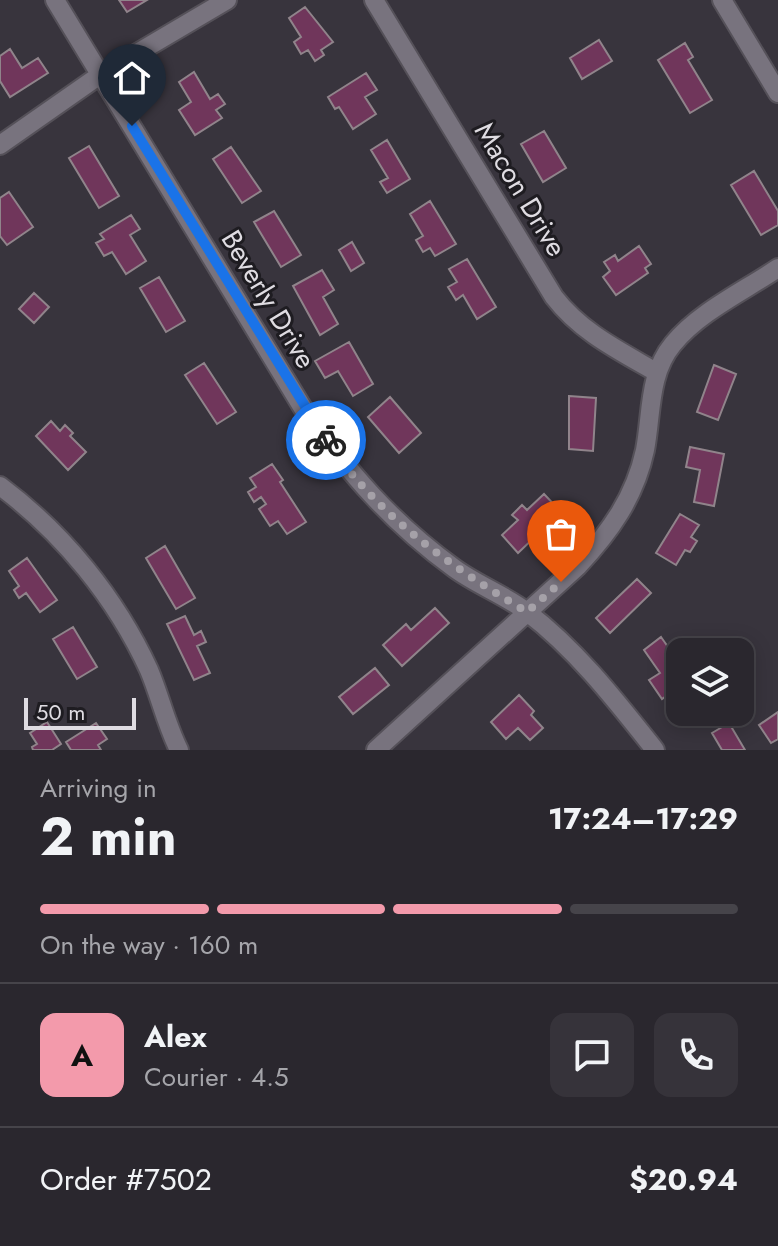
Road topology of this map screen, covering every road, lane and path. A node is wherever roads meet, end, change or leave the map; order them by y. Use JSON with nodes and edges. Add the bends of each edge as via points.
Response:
{"nodes":[{"id":1,"x":55,"y":0,"type":"edge"},
{"id":2,"x":227,"y":0,"type":"edge"},
{"id":3,"x":374,"y":0,"type":"edge"},
{"id":4,"x":722,"y":0,"type":"edge"},
{"id":5,"x":100,"y":75,"type":"junction"},
{"id":6,"x":778,"y":93,"type":"edge"},
{"id":7,"x":0,"y":145,"type":"edge"},
{"id":8,"x":778,"y":268,"type":"edge"},
{"id":9,"x":656,"y":372,"type":"junction"},
{"id":10,"x":0,"y":486,"type":"edge"},
{"id":11,"x":527,"y":612,"type":"junction"},
{"id":12,"x":179,"y":750,"type":"edge"},
{"id":13,"x":376,"y":750,"type":"edge"},
{"id":14,"x":655,"y":750,"type":"edge"}],
"edges":[{"from":1,"to":5,"type":"street","name":"Beverly Drive"},
{"from":2,"to":5,"type":"street"},
{"from":3,"to":9,"type":"street","name":"Macon Drive","via":[[554,297],[591,335]]},
{"from":4,"to":6,"type":"street"},
{"from":5,"to":7,"type":"street"},
{"from":5,"to":11,"type":"street","name":"Beverly Drive","via":[[304,410],[347,470],[398,524],[456,569]]},
{"from":8,"to":9,"type":"street","via":[[696,322],[673,344]]},
{"from":9,"to":11,"type":"street","via":[[645,450],[631,494],[609,533]]},
{"from":10,"to":12,"type":"street","via":[[71,550],[114,607],[149,670]]},
{"from":11,"to":13,"type":"street"},
{"from":11,"to":14,"type":"street","name":"Beverly Drive","via":[[600,682]]}]}
